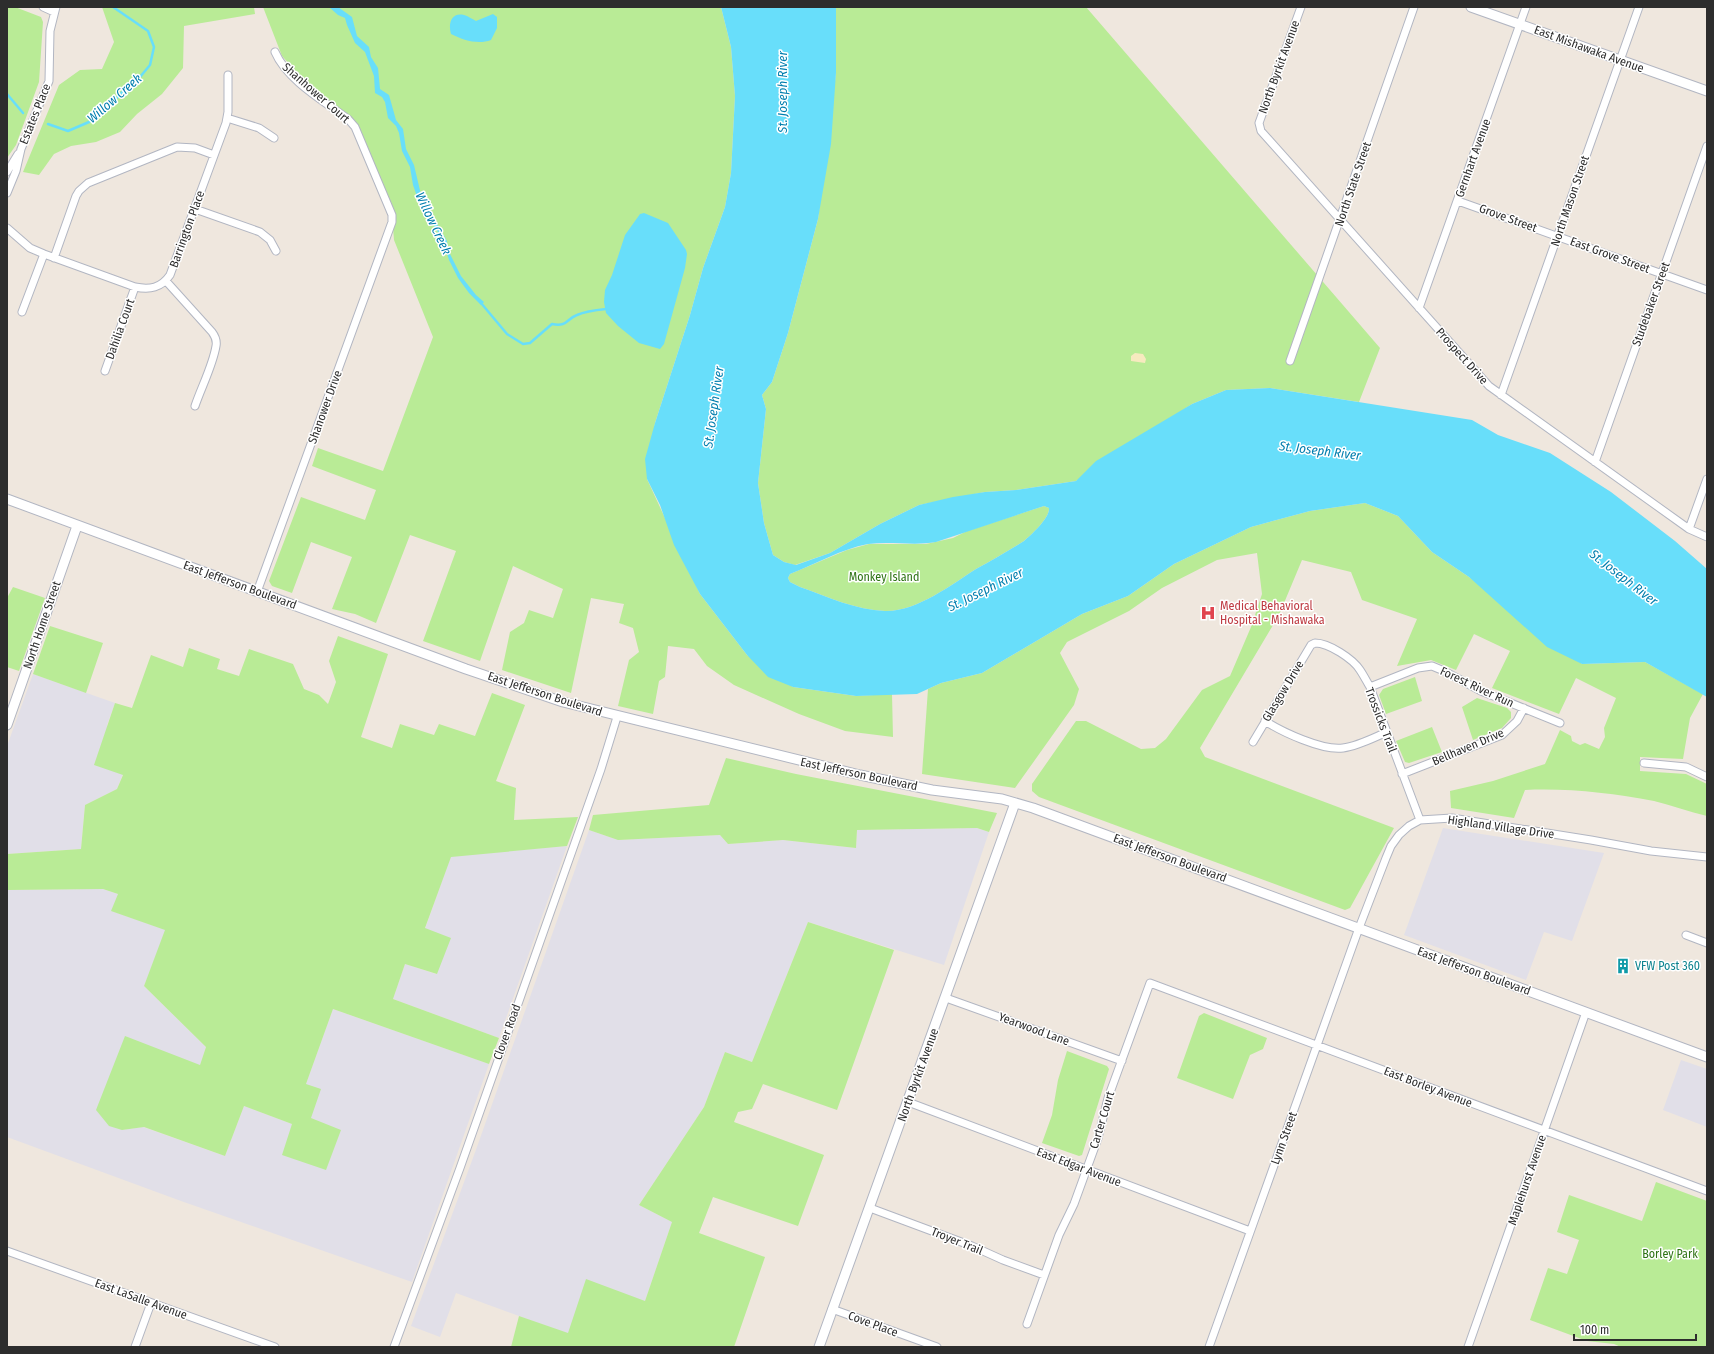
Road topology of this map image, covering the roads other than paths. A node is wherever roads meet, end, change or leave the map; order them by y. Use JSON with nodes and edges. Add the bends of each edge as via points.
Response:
{"nodes":[{"id":1,"x":43,"y":7,"type":"edge"},
{"id":2,"x":1301,"y":7,"type":"edge"},
{"id":3,"x":1414,"y":7,"type":"edge"},
{"id":4,"x":1471,"y":7,"type":"edge"},
{"id":5,"x":1526,"y":7,"type":"edge"},
{"id":6,"x":1638,"y":7,"type":"edge"},
{"id":7,"x":55,"y":9,"type":"edge"},
{"id":8,"x":1520,"y":24,"type":"junction"},
{"id":9,"x":275,"y":52,"type":"dead end"},
{"id":10,"x":1619,"y":60,"type":"junction"},
{"id":11,"x":228,"y":75,"type":"dead end"},
{"id":12,"x":1707,"y":91,"type":"edge"},
{"id":13,"x":227,"y":118,"type":"junction"},
{"id":14,"x":1259,"y":127,"type":"joint"},
{"id":15,"x":274,"y":138,"type":"dead end"},
{"id":16,"x":1707,"y":146,"type":"edge"},
{"id":17,"x":21,"y":149,"type":"junction"},
{"id":18,"x":214,"y":155,"type":"junction"},
{"id":19,"x":7,"y":172,"type":"edge"},
{"id":20,"x":7,"y":193,"type":"edge"},
{"id":21,"x":1458,"y":201,"type":"junction"},
{"id":22,"x":195,"y":209,"type":"junction"},
{"id":23,"x":392,"y":222,"type":"joint"},
{"id":24,"x":1340,"y":222,"type":"junction"},
{"id":25,"x":7,"y":228,"type":"edge"},
{"id":26,"x":1557,"y":236,"type":"junction"},
{"id":27,"x":276,"y":251,"type":"dead end"},
{"id":28,"x":44,"y":254,"type":"junction"},
{"id":29,"x":54,"y":258,"type":"junction"},
{"id":30,"x":1662,"y":274,"type":"junction"},
{"id":31,"x":166,"y":281,"type":"junction"},
{"id":32,"x":135,"y":287,"type":"junction"},
{"id":33,"x":1707,"y":290,"type":"edge"},
{"id":34,"x":1419,"y":308,"type":"junction"},
{"id":35,"x":22,"y":312,"type":"dead end"},
{"id":36,"x":1290,"y":362,"type":"dead end"},
{"id":37,"x":104,"y":371,"type":"dead end"},
{"id":38,"x":1501,"y":396,"type":"junction"},
{"id":39,"x":195,"y":406,"type":"dead end"},
{"id":40,"x":1595,"y":462,"type":"junction"},
{"id":41,"x":1707,"y":479,"type":"edge"},
{"id":42,"x":7,"y":499,"type":"edge"},
{"id":43,"x":77,"y":526,"type":"junction"},
{"id":44,"x":1689,"y":529,"type":"junction"},
{"id":45,"x":1707,"y":537,"type":"edge"},
{"id":46,"x":257,"y":592,"type":"junction"},
{"id":47,"x":1315,"y":643,"type":"joint"},
{"id":48,"x":1370,"y":687,"type":"junction"},
{"id":49,"x":1524,"y":708,"type":"junction"},
{"id":50,"x":617,"y":717,"type":"junction"},
{"id":51,"x":1265,"y":721,"type":"junction"},
{"id":52,"x":1560,"y":723,"type":"dead end"},
{"id":53,"x":7,"y":725,"type":"edge"},
{"id":54,"x":1387,"y":732,"type":"junction"},
{"id":55,"x":1253,"y":742,"type":"dead end"},
{"id":56,"x":1644,"y":763,"type":"dead end"},
{"id":57,"x":1402,"y":774,"type":"junction"},
{"id":58,"x":1707,"y":777,"type":"edge"},
{"id":59,"x":1015,"y":803,"type":"junction"},
{"id":60,"x":1420,"y":820,"type":"junction"},
{"id":61,"x":1707,"y":857,"type":"edge"},
{"id":62,"x":1359,"y":928,"type":"junction"},
{"id":63,"x":1686,"y":936,"type":"dead end"},
{"id":64,"x":1707,"y":943,"type":"edge"},
{"id":65,"x":1150,"y":983,"type":"joint"},
{"id":66,"x":946,"y":998,"type":"junction"},
{"id":67,"x":1586,"y":1012,"type":"junction"},
{"id":68,"x":1317,"y":1046,"type":"junction"},
{"id":69,"x":1707,"y":1057,"type":"edge"},
{"id":70,"x":1122,"y":1061,"type":"junction"},
{"id":71,"x":908,"y":1102,"type":"junction"},
{"id":72,"x":1544,"y":1130,"type":"junction"},
{"id":73,"x":1086,"y":1170,"type":"junction"},
{"id":74,"x":1707,"y":1191,"type":"edge"},
{"id":75,"x":870,"y":1208,"type":"junction"},
{"id":76,"x":1250,"y":1231,"type":"junction"},
{"id":77,"x":7,"y":1251,"type":"edge"},
{"id":78,"x":1044,"y":1275,"type":"junction"},
{"id":79,"x":151,"y":1303,"type":"junction"},
{"id":80,"x":832,"y":1309,"type":"junction"},
{"id":81,"x":1027,"y":1324,"type":"dead end"},
{"id":82,"x":928,"y":1345,"type":"edge"},
{"id":83,"x":135,"y":1347,"type":"edge"},
{"id":84,"x":275,"y":1347,"type":"edge"},
{"id":85,"x":394,"y":1347,"type":"edge"},
{"id":86,"x":819,"y":1347,"type":"edge"},
{"id":87,"x":937,"y":1347,"type":"edge"},
{"id":88,"x":1209,"y":1347,"type":"edge"},
{"id":89,"x":1468,"y":1347,"type":"edge"}],
"edges":[{"from":1,"to":7,"type":"street"},
{"from":2,"to":14,"type":"street","name":"North Byrkit Avenue"},
{"from":3,"to":24,"type":"street","name":"North State Street"},
{"from":4,"to":8,"type":"street","name":"East Mishawaka Avenue"},
{"from":5,"to":8,"type":"street","name":"Gernhart Avenue"},
{"from":6,"to":10,"type":"street","name":"North Mason Street"},
{"from":7,"to":17,"type":"street","name":"Estates Place","via":[[50,31],[49,81]]},
{"from":8,"to":10,"type":"street","name":"East Mishawaka Avenue"},
{"from":8,"to":21,"type":"street","name":"Gernhart Avenue"},
{"from":9,"to":23,"type":"street","name":"Shanhower Court","via":[[278,60],[291,75],[355,127],[392,215]]},
{"from":10,"to":12,"type":"street","name":"East Mishawaka Avenue"},
{"from":10,"to":26,"type":"street","name":"North Mason Street"},
{"from":11,"to":13,"type":"street","name":"Barrington Place"},
{"from":13,"to":15,"type":"street","via":[[259,128]]},
{"from":13,"to":18,"type":"street","name":"Barrington Place"},
{"from":14,"to":24,"type":"street","name":"Prospect Drive"},
{"from":16,"to":30,"type":"street","name":"Studebaker Street"},
{"from":17,"to":19,"type":"street","name":"Estates Place"},
{"from":17,"to":20,"type":"street","name":"Estates Place"},
{"from":18,"to":22,"type":"street","name":"Barrington Place"},
{"from":18,"to":29,"type":"street","via":[[195,148],[177,147],[88,183],[76,196]]},
{"from":21,"to":26,"type":"street","name":"Grove Street"},
{"from":21,"to":34,"type":"street","name":"Gernhart Avenue"},
{"from":22,"to":27,"type":"street","via":[[260,232],[270,240]]},
{"from":22,"to":31,"type":"street","name":"Barrington Place"},
{"from":23,"to":46,"type":"street","name":"Shanower Drive"},
{"from":24,"to":34,"type":"street","name":"Prospect Drive"},
{"from":24,"to":36,"type":"street","name":"North State Street"},
{"from":25,"to":28,"type":"street","name":"Barrington Place","via":[[30,248]]},
{"from":26,"to":30,"type":"street","name":"East Grove Street"},
{"from":26,"to":38,"type":"street","name":"North Mason Street"},
{"from":28,"to":29,"type":"street","name":"Barrington Place"},
{"from":28,"to":35,"type":"street"},
{"from":29,"to":32,"type":"street","name":"Barrington Place"},
{"from":30,"to":33,"type":"street","name":"East Grove Street"},
{"from":30,"to":40,"type":"street","name":"Studebaker Street"},
{"from":31,"to":32,"type":"street","name":"Barrington Place","via":[[155,288]]},
{"from":31,"to":39,"type":"street","via":[[212,332],[216,340],[211,363]]},
{"from":32,"to":37,"type":"street","name":"Dahilia Court"},
{"from":34,"to":38,"type":"street","name":"Prospect Drive","via":[[1479,377]]},
{"from":38,"to":40,"type":"street","name":"Prospect Drive"},
{"from":40,"to":44,"type":"street","name":"Prospect Drive"},
{"from":41,"to":44,"type":"street"},
{"from":42,"to":43,"type":"street","name":"East Jefferson Boulevard"},
{"from":43,"to":46,"type":"street","name":"East Jefferson Boulevard"},
{"from":43,"to":53,"type":"street","name":"North Home Street"},
{"from":44,"to":45,"type":"street","name":"Prospect Drive"},
{"from":46,"to":50,"type":"street","name":"East Jefferson Boulevard","via":[[521,688]]},
{"from":47,"to":48,"type":"street","name":"Trossicks Trail","via":[[1328,645],[1352,661],[1360,669]]},
{"from":47,"to":51,"type":"street","name":"Glasgow Drive","via":[[1306,652]]},
{"from":48,"to":49,"type":"street","name":"Forest River Run","via":[[1418,668],[1432,666]]},
{"from":48,"to":54,"type":"street","name":"Trossicks Trail"},
{"from":49,"to":52,"type":"street","name":"Forest River Run"},
{"from":49,"to":57,"type":"street","name":"Bellhaven Drive","via":[[1517,722],[1502,735]]},
{"from":50,"to":59,"type":"street","name":"East Jefferson Boulevard","via":[[860,775]]},
{"from":50,"to":85,"type":"street","name":"Clover Road","via":[[460,1168]]},
{"from":51,"to":54,"type":"street","via":[[1279,730],[1332,748],[1351,746]]},
{"from":51,"to":55,"type":"street","name":"Glasgow Drive"},
{"from":54,"to":57,"type":"street","name":"Trossicks Trail"},
{"from":56,"to":58,"type":"street","via":[[1686,767]]},
{"from":57,"to":60,"type":"street","name":"Trossicks Trail"},
{"from":59,"to":62,"type":"street","name":"East Jefferson Boulevard"},
{"from":59,"to":66,"type":"street","name":"North Byrkit Avenue"},
{"from":60,"to":61,"type":"street","name":"Highland Village Drive","via":[[1452,818],[1651,851]]},
{"from":60,"to":62,"type":"street","via":[[1409,826],[1391,846]]},
{"from":62,"to":67,"type":"street","name":"East Jefferson Boulevard"},
{"from":62,"to":68,"type":"street","name":"Lynn Street"},
{"from":63,"to":64,"type":"street"},
{"from":65,"to":68,"type":"street","name":"East Borley Avenue"},
{"from":65,"to":70,"type":"street","name":"Carter Court"},
{"from":66,"to":70,"type":"street","name":"Yearwood Lane"},
{"from":66,"to":71,"type":"street","name":"North Byrkit Avenue"},
{"from":67,"to":69,"type":"street","name":"East Jefferson Boulevard"},
{"from":67,"to":72,"type":"street","name":"Maplehurst Avenue"},
{"from":68,"to":72,"type":"street","name":"East Borley Avenue"},
{"from":68,"to":76,"type":"street","name":"Lynn Street"},
{"from":70,"to":73,"type":"street","name":"Carter Court"},
{"from":71,"to":73,"type":"street","name":"East Edgar Avenue"},
{"from":71,"to":75,"type":"street","name":"North Byrkit Avenue"},
{"from":72,"to":74,"type":"street","name":"East Borley Avenue"},
{"from":72,"to":89,"type":"street","name":"Maplehurst Avenue"},
{"from":73,"to":76,"type":"street","name":"East Edgar Avenue"},
{"from":73,"to":78,"type":"street","name":"Carter Court"},
{"from":75,"to":78,"type":"street","name":"Troyer Trail"},
{"from":75,"to":80,"type":"street","name":"North Byrkit Avenue"},
{"from":76,"to":88,"type":"street","name":"Lynn Street"},
{"from":77,"to":79,"type":"street","name":"East LaSalle Avenue"},
{"from":78,"to":81,"type":"street","name":"Carter Court"},
{"from":79,"to":83,"type":"street"},
{"from":79,"to":84,"type":"street","name":"East LaSalle Avenue"},
{"from":80,"to":82,"type":"street","name":"Cove Place"},
{"from":80,"to":86,"type":"street","name":"North Byrkit Avenue"},
{"from":82,"to":87,"type":"street","name":"Cove Place"}]}
